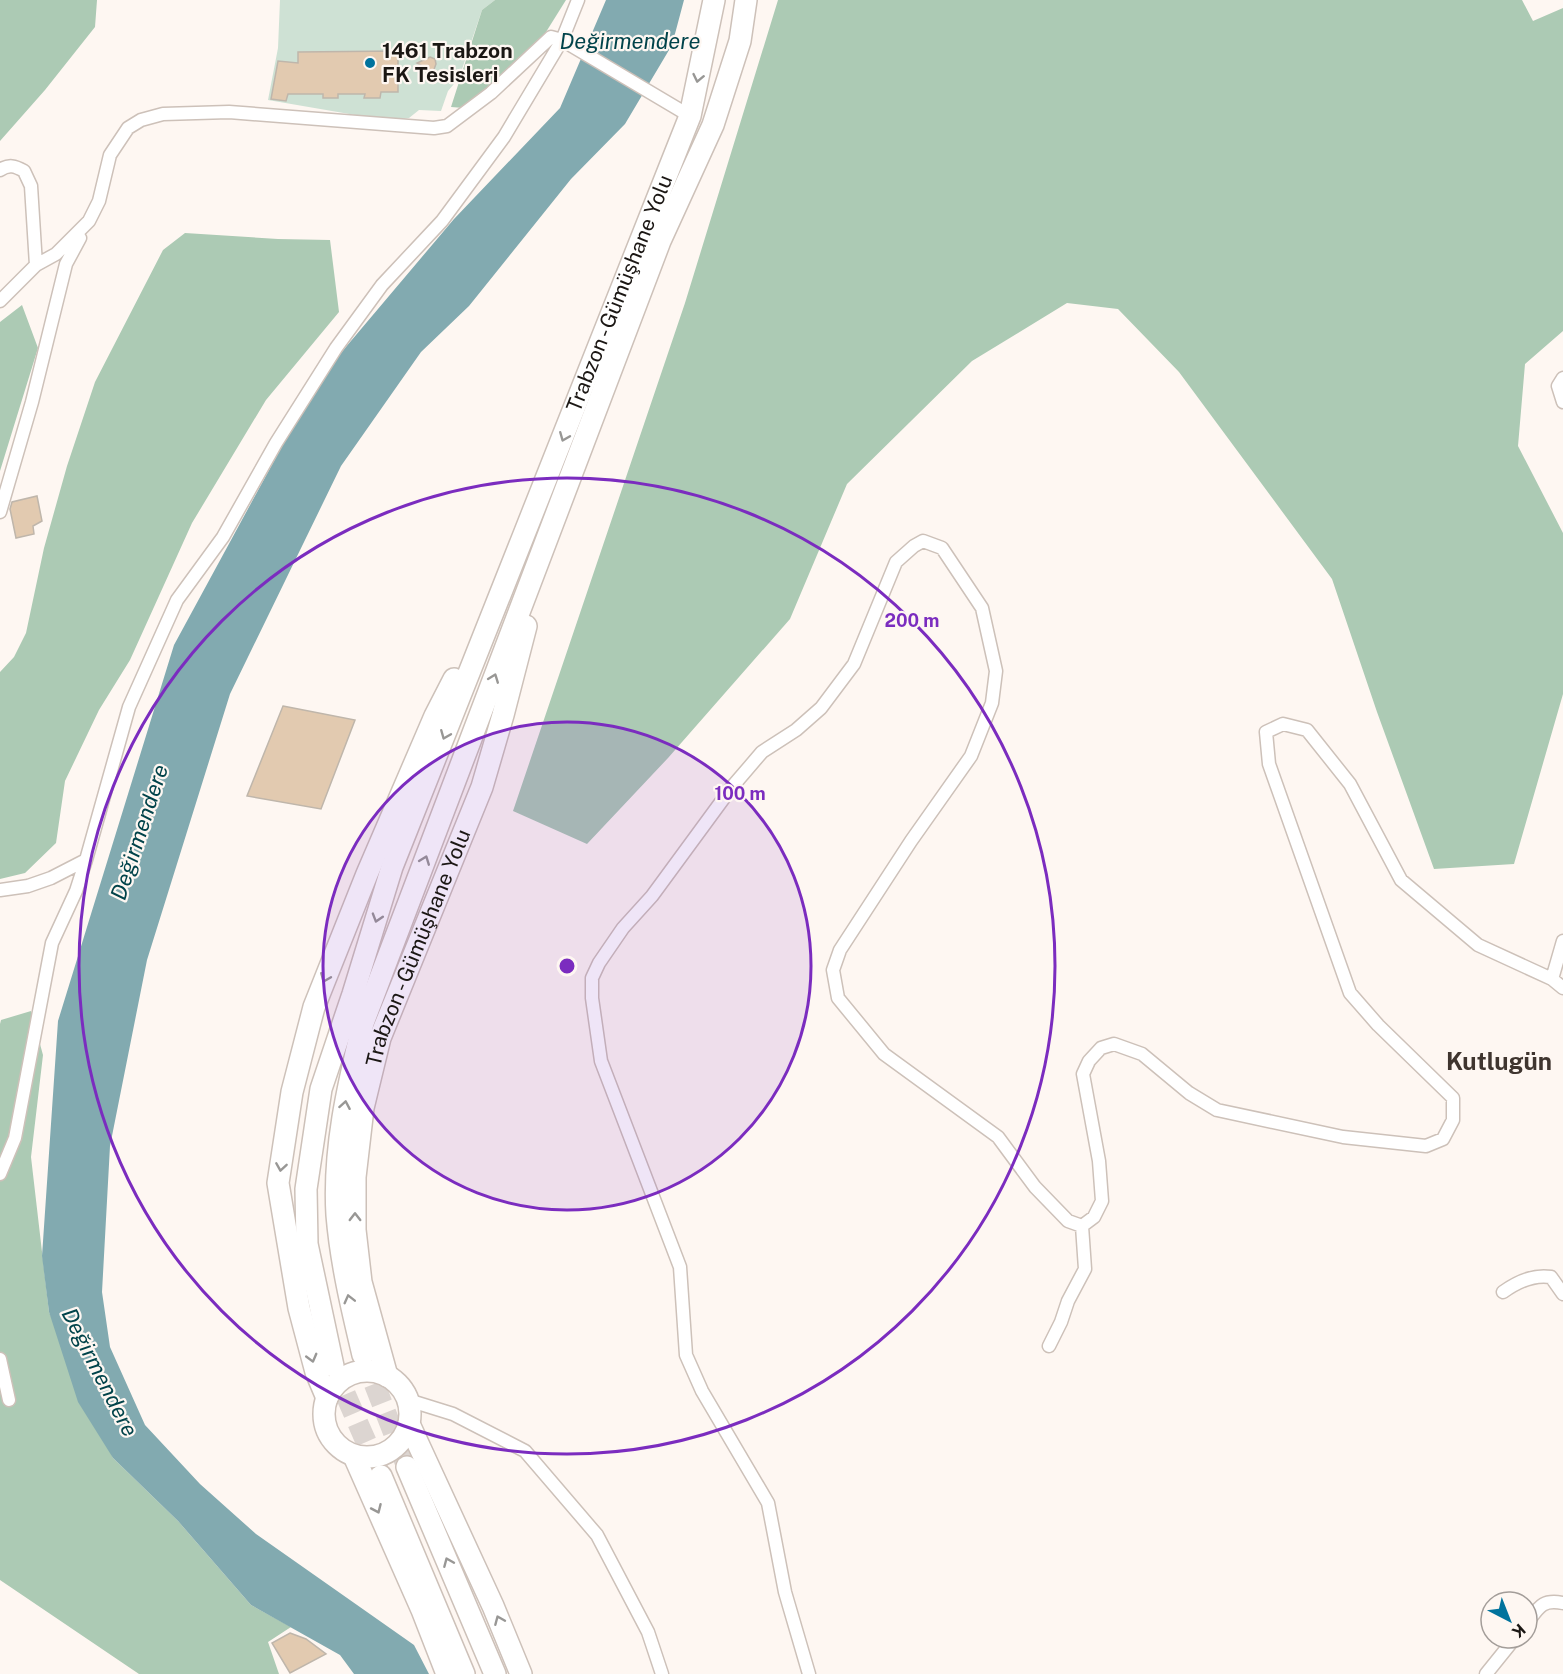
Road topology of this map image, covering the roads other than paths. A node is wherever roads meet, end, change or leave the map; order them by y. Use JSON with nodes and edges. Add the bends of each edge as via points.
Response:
{"nodes":[{"id":1,"x":578,"y":0,"type":"edge"},
{"id":2,"x":714,"y":0,"type":"edge"},
{"id":3,"x":746,"y":0,"type":"edge"},
{"id":4,"x":562,"y":40,"type":"junction"},
{"id":5,"x":682,"y":112,"type":"junction"},
{"id":6,"x":0,"y":170,"type":"edge"},
{"id":7,"x":89,"y":222,"type":"junction"},
{"id":8,"x":36,"y":265,"type":"junction"},
{"id":9,"x":0,"y":301,"type":"edge"},
{"id":10,"x":1563,"y":378,"type":"edge"},
{"id":11,"x":1563,"y":402,"type":"edge"},
{"id":12,"x":0,"y":512,"type":"edge"},
{"id":13,"x":552,"y":527,"type":"junction"},
{"id":14,"x":506,"y":581,"type":"junction"},
{"id":15,"x":86,"y":860,"type":"junction"},
{"id":16,"x":0,"y":890,"type":"edge"},
{"id":17,"x":1563,"y":941,"type":"edge"},
{"id":18,"x":1552,"y":979,"type":"junction"},
{"id":19,"x":1563,"y":988,"type":"edge"},
{"id":20,"x":0,"y":1174,"type":"edge"},
{"id":21,"x":1082,"y":1226,"type":"junction"},
{"id":22,"x":1503,"y":1292,"type":"dead end"},
{"id":23,"x":1563,"y":1294,"type":"edge"},
{"id":24,"x":1049,"y":1346,"type":"dead end"},
{"id":25,"x":363,"y":1355,"type":"tunnel mouth"},
{"id":26,"x":0,"y":1359,"type":"edge"},
{"id":27,"x":333,"y":1365,"type":"tunnel mouth"},
{"id":28,"x":387,"y":1376,"type":"junction"},
{"id":29,"x":327,"y":1398,"type":"junction"},
{"id":30,"x":9,"y":1400,"type":"dead end"},
{"id":31,"x":408,"y":1400,"type":"junction"},
{"id":32,"x":409,"y":1424,"type":"junction"},
{"id":33,"x":354,"y":1456,"type":"junction"},
{"id":34,"x":407,"y":1467,"type":"tunnel mouth"},
{"id":35,"x":381,"y":1476,"type":"tunnel mouth"},
{"id":36,"x":1563,"y":1603,"type":"edge"},
{"id":37,"x":1539,"y":1608,"type":"edge"},
{"id":38,"x":1505,"y":1650,"type":"edge"},
{"id":39,"x":447,"y":1674,"type":"edge"},
{"id":40,"x":464,"y":1674,"type":"edge"},
{"id":41,"x":495,"y":1674,"type":"edge"},
{"id":42,"x":521,"y":1674,"type":"edge"},
{"id":43,"x":662,"y":1674,"type":"edge"},
{"id":44,"x":809,"y":1674,"type":"edge"},
{"id":45,"x":1486,"y":1674,"type":"edge"}],
"edges":[{"from":1,"to":4,"type":"street"},
{"from":2,"to":5,"type":"highway","name":"Trabzon - Gümüşhane Yolu","one_way":true},
{"from":3,"to":13,"type":"highway","name":"Trabzon - Gümüşhane Yolu","via":[[740,41],[713,125],[660,241]]},
{"from":4,"to":5,"type":"street"},
{"from":4,"to":7,"type":"street","via":[[551,37],[491,93],[447,126],[229,112],[163,114],[141,120],[128,128],[111,155]]},
{"from":4,"to":15,"type":"street","via":[[504,137],[442,221],[382,285],[336,348],[223,537],[177,600],[129,707]]},
{"from":5,"to":14,"type":"highway","name":"Trabzon - Gümüşhane Yolu","one_way":true,"via":[[646,223]]},
{"from":6,"to":8,"type":"street","via":[[7,165],[15,166],[24,171],[31,186]]},
{"from":7,"to":8,"type":"street","via":[[56,254]]},
{"from":7,"to":12,"type":"street","via":[[66,264]]},
{"from":8,"to":9,"type":"street"},
{"from":10,"to":11,"type":"street","via":[[1558,386]]},
{"from":25,"to":13,"type":"highway","name":"Trabzon - Gümüşhane Yolu","one_way":true,"via":[[345,1280],[337,1214],[344,1107],[363,1023]]},
{"from":28,"to":13,"type":"highway","name":"Trabzon - Gümüşhane Yolu","one_way":true,"via":[[361,1282],[355,1230],[355,1177],[363,1108],[380,1038],[482,787]]},
{"from":14,"to":27,"type":"highway","name":"Trabzon - Gümüşhane Yolu","one_way":true,"via":[[392,867],[321,1089],[306,1189],[308,1244]]},
{"from":14,"to":29,"type":"highway","name":"Trabzon - Gümüşhane Yolu","one_way":true,"via":[[435,716],[367,874],[314,1007],[292,1092],[278,1183],[299,1308]]},
{"from":15,"to":16,"type":"street","via":[[51,878]]},
{"from":15,"to":20,"type":"street","via":[[52,943],[15,1138]]},
{"from":17,"to":18,"type":"street"},
{"from":18,"to":19,"type":"street"},
{"from":18,"to":21,"type":"street","via":[[1478,945],[1401,880],[1350,784],[1307,730],[1283,724],[1266,732],[1269,764],[1350,993],[1453,1098],[1454,1120],[1443,1139],[1426,1146],[1343,1137],[1217,1110],[1142,1054],[1114,1044],[1101,1048],[1083,1074],[1102,1201],[1094,1217]]},
{"from":21,"to":24,"type":"street","via":[[1085,1269]]},
{"from":21,"to":44,"type":"street","via":[[1068,1221],[1043,1195],[999,1137],[884,1054],[838,998],[833,970],[840,950],[971,756],[992,703],[996,672],[982,608],[942,548],[922,541],[896,562],[854,664],[828,699],[796,730],[762,752],[732,787],[652,896],[623,928],[592,978],[601,1061],[680,1267],[686,1355],[702,1391],[768,1503],[785,1592]]},
{"from":22,"to":23,"type":"street","via":[[1539,1275],[1551,1277]]},
{"from":26,"to":30,"type":"street"},
{"from":28,"to":29,"type":"highway","via":[[376,1372],[352,1374],[333,1388]]},
{"from":28,"to":31,"type":"highway","name":"Trabzon - Gümüşhane Yolu"},
{"from":29,"to":33,"type":"highway","name":"Trabzon - Gümüşhane Yolu","via":[[324,1421],[328,1433],[343,1451]]},
{"from":31,"to":32,"type":"highway"},
{"from":31,"to":43,"type":"street","via":[[453,1414],[525,1451],[597,1535],[648,1632]]},
{"from":32,"to":33,"type":"highway","via":[[405,1435],[388,1452],[366,1458]]},
{"from":42,"to":32,"type":"highway","one_way":true},
{"from":33,"to":39,"type":"highway","name":"Trabzon - Gümüşhane Yolu","one_way":true},
{"from":41,"to":34,"type":"highway","one_way":true},
{"from":35,"to":40,"type":"highway"},
{"from":36,"to":37,"type":"street","via":[[1543,1603]]},
{"from":38,"to":45,"type":"street"}]}
